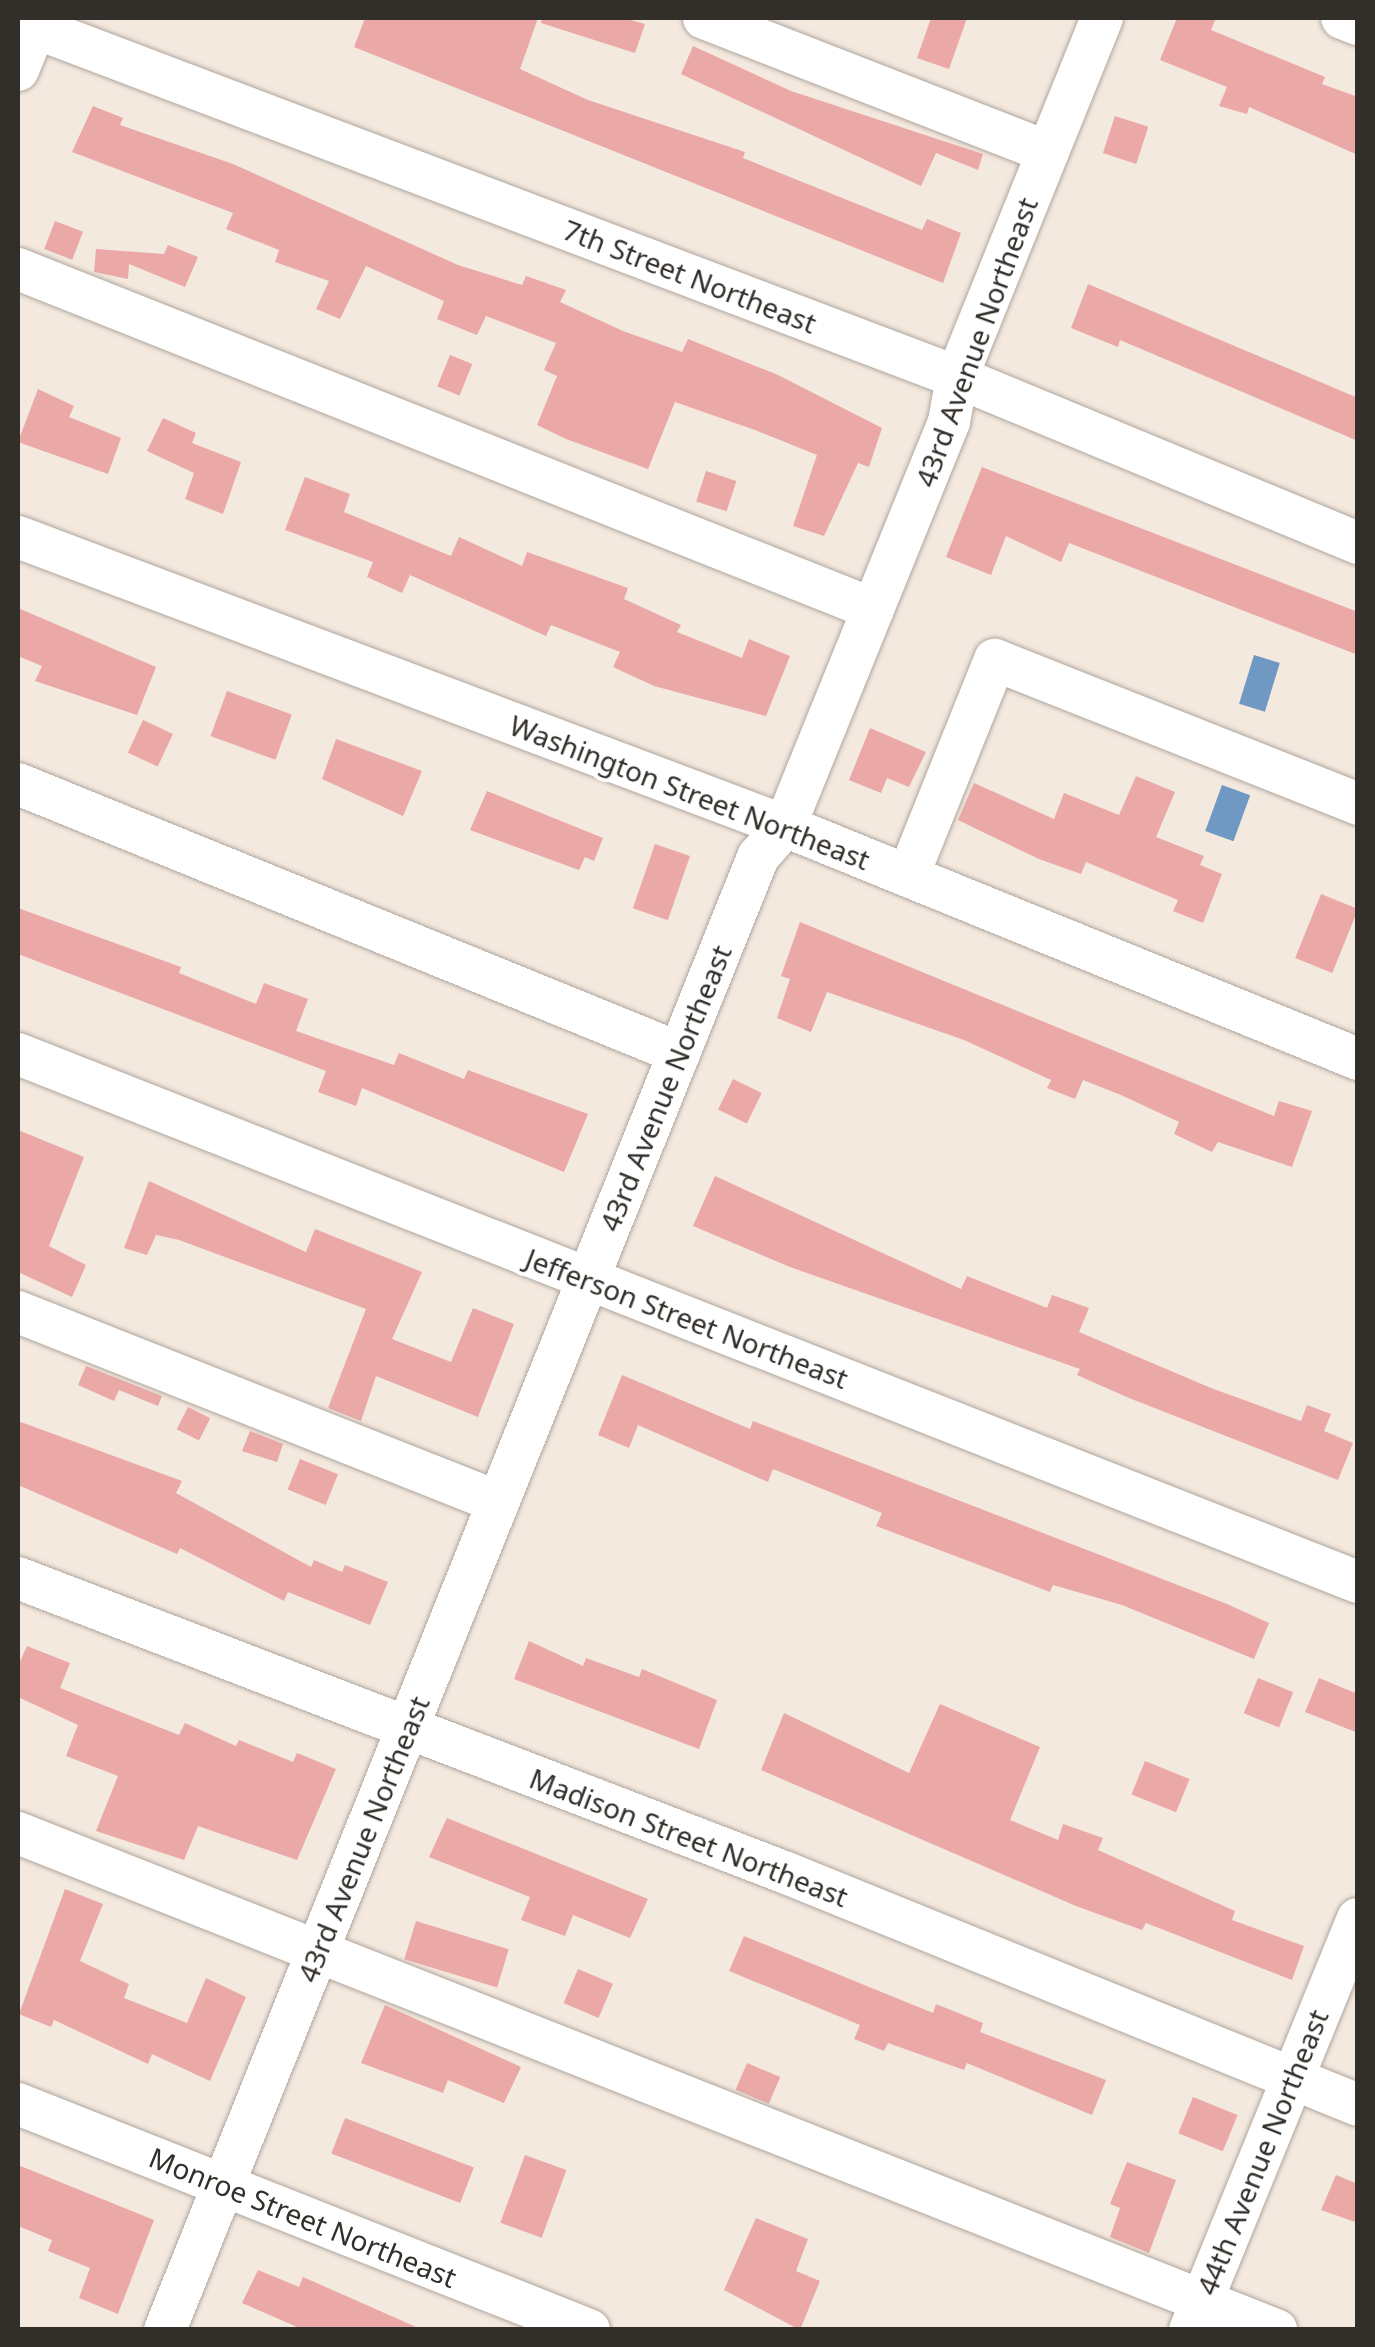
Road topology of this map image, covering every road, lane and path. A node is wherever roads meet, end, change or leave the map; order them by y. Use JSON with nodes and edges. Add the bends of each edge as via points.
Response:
{"nodes":[{"id":1,"x":704,"y":18,"type":"edge"},
{"id":2,"x":1102,"y":18,"type":"edge"},
{"id":3,"x":1342,"y":18,"type":"edge"},
{"id":4,"x":30,"y":22,"type":"edge"},
{"id":5,"x":1358,"y":24,"type":"edge"},
{"id":6,"x":18,"y":70,"type":"edge"},
{"id":7,"x":1048,"y":152,"type":"junction"},
{"id":8,"x":18,"y":269,"type":"edge"},
{"id":9,"x":957,"y":377,"type":"junction"},
{"id":10,"x":18,"y":537,"type":"edge"},
{"id":11,"x":1358,"y":543,"type":"edge"},
{"id":12,"x":874,"y":609,"type":"junction"},
{"id":13,"x":18,"y":784,"type":"edge"},
{"id":14,"x":1358,"y":804,"type":"edge"},
{"id":15,"x":784,"y":826,"type":"junction"},
{"id":16,"x":908,"y":876,"type":"junction"},
{"id":17,"x":679,"y":1052,"type":"junction"},
{"id":18,"x":18,"y":1054,"type":"edge"},
{"id":19,"x":1358,"y":1059,"type":"edge"},
{"id":20,"x":588,"y":1280,"type":"junction"},
{"id":21,"x":18,"y":1312,"type":"edge"},
{"id":22,"x":498,"y":1502,"type":"junction"},
{"id":23,"x":18,"y":1578,"type":"edge"},
{"id":24,"x":1358,"y":1582,"type":"edge"},
{"id":25,"x":407,"y":1729,"type":"junction"},
{"id":26,"x":18,"y":1833,"type":"edge"},
{"id":27,"x":1358,"y":1920,"type":"edge"},
{"id":28,"x":316,"y":1953,"type":"junction"},
{"id":29,"x":1292,"y":2078,"type":"junction"},
{"id":30,"x":18,"y":2104,"type":"edge"},
{"id":31,"x":1358,"y":2105,"type":"edge"},
{"id":32,"x":223,"y":2186,"type":"junction"},
{"id":33,"x":1196,"y":2315,"type":"edge"},
{"id":34,"x":165,"y":2330,"type":"edge"},
{"id":35,"x":589,"y":2330,"type":"edge"},
{"id":36,"x":1276,"y":2330,"type":"edge"}],
"edges":[{"from":1,"to":7,"type":"street"},
{"from":2,"to":7,"type":"street","name":"43rd Avenue Northeast"},
{"from":3,"to":5,"type":"street"},
{"from":4,"to":6,"type":"street"},
{"from":4,"to":9,"type":"street","name":"7th Street Northeast"},
{"from":7,"to":9,"type":"street","name":"43rd Avenue Northeast"},
{"from":8,"to":12,"type":"street"},
{"from":9,"to":11,"type":"street","name":"7th Street Northeast"},
{"from":9,"to":12,"type":"street","name":"43rd Avenue Northeast","via":[[949,422]]},
{"from":10,"to":15,"type":"street","name":"Washington Street Northeast"},
{"from":12,"to":15,"type":"street","name":"43rd Avenue Northeast"},
{"from":13,"to":17,"type":"street"},
{"from":14,"to":16,"type":"street","via":[[995,660]]},
{"from":15,"to":16,"type":"street","name":"Washington Street Northeast"},
{"from":15,"to":17,"type":"street","name":"43rd Avenue Northeast","via":[[758,857]]},
{"from":16,"to":19,"type":"street","name":"Washington Street Northeast"},
{"from":17,"to":20,"type":"street","name":"43rd Avenue Northeast"},
{"from":18,"to":20,"type":"street","name":"Jefferson Street Northeast"},
{"from":20,"to":22,"type":"street","name":"43rd Avenue Northeast"},
{"from":20,"to":24,"type":"street","name":"Jefferson Street Northeast"},
{"from":21,"to":22,"type":"street"},
{"from":22,"to":25,"type":"street","name":"43rd Avenue Northeast"},
{"from":23,"to":25,"type":"street","name":"Madison Street Northeast"},
{"from":25,"to":28,"type":"street","name":"43rd Avenue Northeast"},
{"from":25,"to":29,"type":"street","name":"Madison Street Northeast"},
{"from":26,"to":28,"type":"street"},
{"from":27,"to":29,"type":"street","name":"44th Avenue Northeast"},
{"from":28,"to":32,"type":"street","name":"43rd Avenue Northeast"},
{"from":28,"to":33,"type":"street"},
{"from":29,"to":31,"type":"street","name":"Madison Street Northeast"},
{"from":29,"to":33,"type":"street","name":"44th Avenue Northeast"},
{"from":30,"to":32,"type":"street","name":"Monroe Street Northeast"},
{"from":32,"to":34,"type":"street","name":"43rd Avenue Northeast"},
{"from":32,"to":35,"type":"street","name":"Monroe Street Northeast"},
{"from":33,"to":36,"type":"street"}]}
